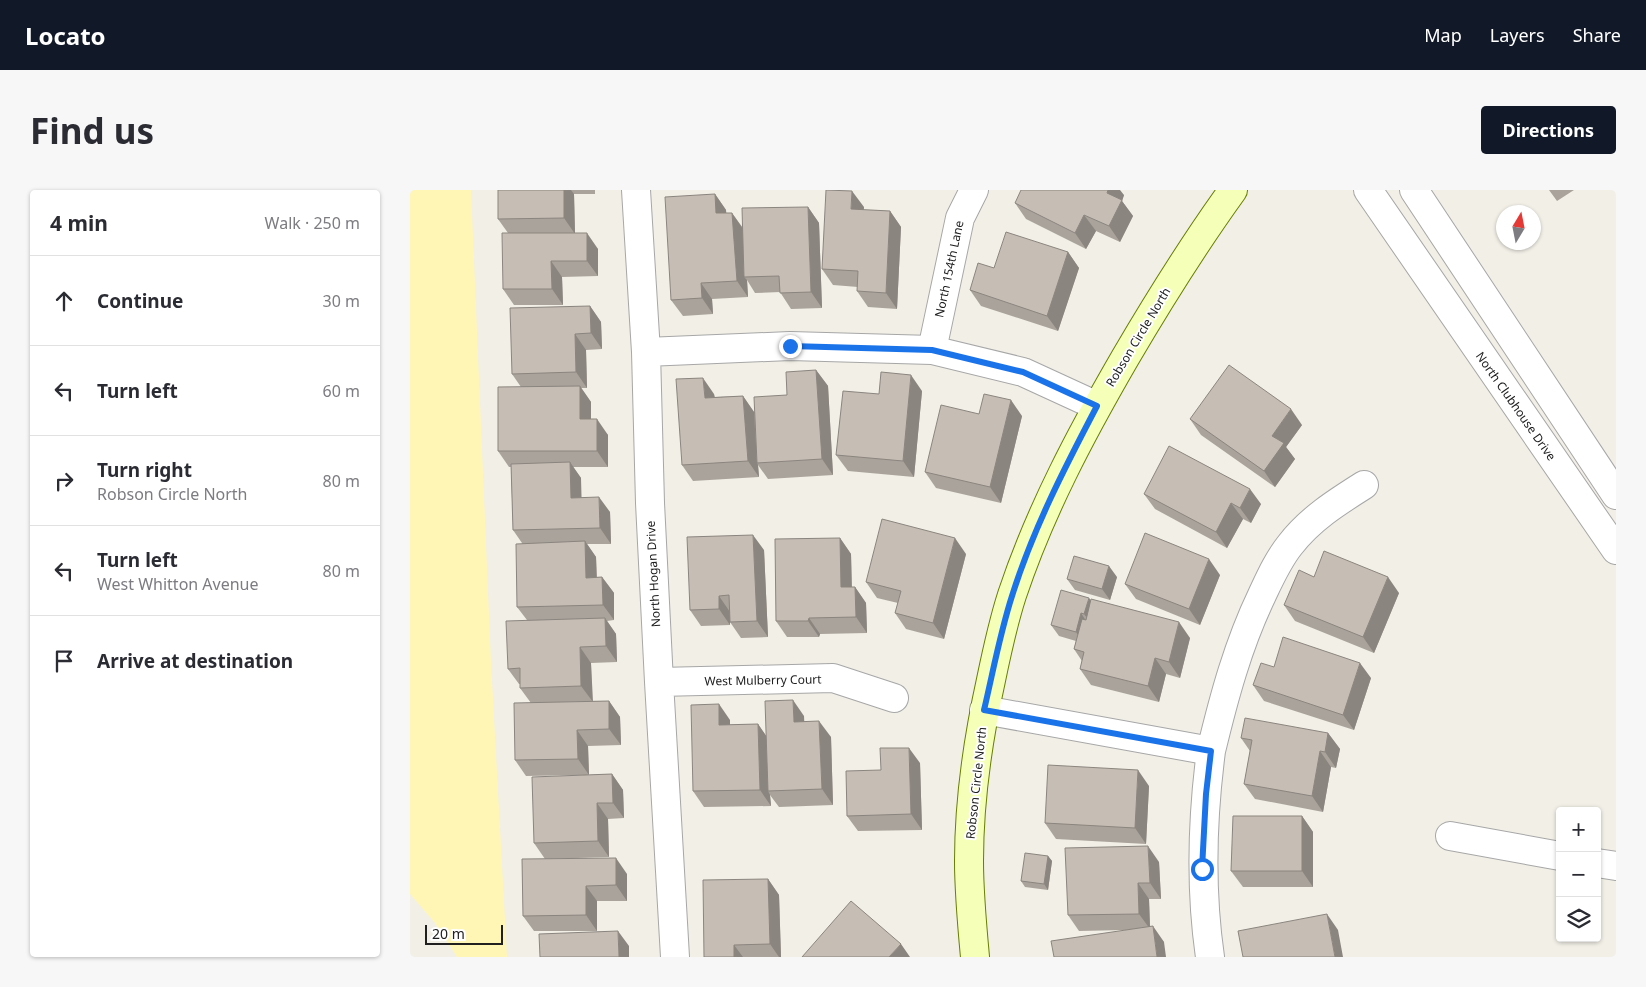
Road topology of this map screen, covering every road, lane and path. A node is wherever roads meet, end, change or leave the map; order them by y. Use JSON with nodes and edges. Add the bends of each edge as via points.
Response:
{"nodes":[{"id":1,"x":636,"y":190,"type":"edge"},
{"id":2,"x":974,"y":190,"type":"edge"},
{"id":3,"x":1233,"y":190,"type":"edge"},
{"id":4,"x":1368,"y":190,"type":"edge"},
{"id":5,"x":1414,"y":190,"type":"edge"},
{"id":6,"x":1447,"y":239,"type":"junction"},
{"id":7,"x":1416,"y":261,"type":"junction"},
{"id":8,"x":932,"y":350,"type":"junction"},
{"id":9,"x":646,"y":352,"type":"junction"},
{"id":10,"x":1097,"y":406,"type":"junction"},
{"id":11,"x":1364,"y":485,"type":"dead end"},
{"id":12,"x":1616,"y":494,"type":"edge"},
{"id":13,"x":1616,"y":550,"type":"edge"},
{"id":14,"x":659,"y":682,"type":"junction"},
{"id":15,"x":894,"y":698,"type":"dead end"},
{"id":16,"x":984,"y":710,"type":"junction"},
{"id":17,"x":1211,"y":751,"type":"junction"},
{"id":18,"x":1450,"y":836,"type":"dead end"},
{"id":19,"x":1556,"y":855,"type":"edge"},
{"id":20,"x":1601,"y":864,"type":"edge"},
{"id":21,"x":1616,"y":866,"type":"edge"},
{"id":22,"x":675,"y":957,"type":"edge"},
{"id":23,"x":975,"y":957,"type":"edge"},
{"id":24,"x":1210,"y":957,"type":"edge"}],
"edges":[{"from":1,"to":9,"type":"street","name":"North Hogan Drive"},
{"from":2,"to":8,"type":"street","name":"North 154th Lane","via":[[960,218]]},
{"from":3,"to":10,"type":"street","name":"Robson Circle North","via":[[1190,251]]},
{"from":4,"to":7,"type":"street","name":"North Clubhouse Drive"},
{"from":5,"to":6,"type":"street"},
{"from":6,"to":7,"type":"street"},
{"from":6,"to":12,"type":"street"},
{"from":7,"to":13,"type":"street","name":"North Clubhouse Drive"},
{"from":8,"to":9,"type":"street","via":[[790,346]]},
{"from":8,"to":10,"type":"street","via":[[1023,372]]},
{"from":9,"to":14,"type":"street","name":"North Hogan Drive"},
{"from":10,"to":16,"type":"street","name":"Robson Circle North","via":[[1040,520],[1012,595]]},
{"from":11,"to":17,"type":"street","via":[[1325,510],[1280,558],[1256,606],[1238,653]]},
{"from":14,"to":15,"type":"street","name":"West Mulberry Court","via":[[832,678]]},
{"from":14,"to":22,"type":"street","name":"North Hogan Drive"},
{"from":16,"to":17,"type":"street"},
{"from":16,"to":23,"type":"street","name":"Robson Circle North","via":[[976,758],[969,859]]},
{"from":17,"to":24,"type":"street","via":[[1202,869]]},
{"from":18,"to":19,"type":"street"},
{"from":20,"to":21,"type":"street"}]}
